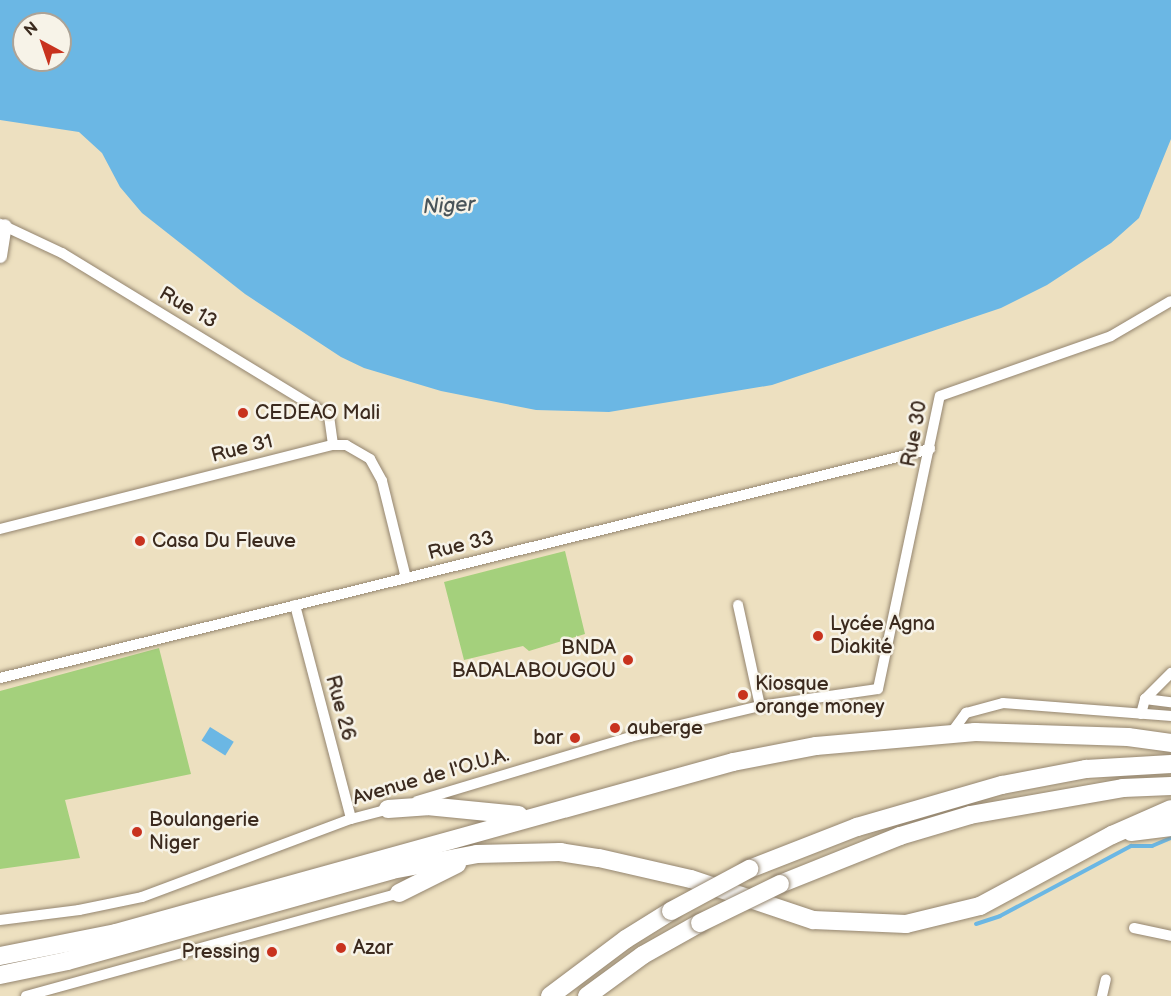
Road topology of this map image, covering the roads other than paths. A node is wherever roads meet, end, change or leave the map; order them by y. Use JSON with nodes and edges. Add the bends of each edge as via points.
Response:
{"nodes":[{"id":1,"x":2,"y":224,"type":"edge"},
{"id":2,"x":0,"y":256,"type":"edge"},
{"id":3,"x":1171,"y":301,"type":"edge"},
{"id":4,"x":333,"y":445,"type":"junction"},
{"id":5,"x":930,"y":449,"type":"junction"},
{"id":6,"x":0,"y":529,"type":"edge"},
{"id":7,"x":406,"y":578,"type":"junction"},
{"id":8,"x":738,"y":604,"type":"dead end"},
{"id":9,"x":295,"y":605,"type":"junction"},
{"id":10,"x":1171,"y":673,"type":"edge"},
{"id":11,"x":0,"y":678,"type":"edge"},
{"id":12,"x":878,"y":689,"type":"joint"},
{"id":13,"x":1145,"y":699,"type":"junction"},
{"id":14,"x":1171,"y":702,"type":"edge"},
{"id":15,"x":760,"y":706,"type":"junction"},
{"id":16,"x":1141,"y":714,"type":"junction"},
{"id":17,"x":1171,"y":716,"type":"edge"},
{"id":18,"x":951,"y":732,"type":"junction"},
{"id":19,"x":1171,"y":743,"type":"edge"},
{"id":20,"x":1171,"y":764,"type":"edge"},
{"id":21,"x":1171,"y":786,"type":"edge"},
{"id":22,"x":388,"y":809,"type":"junction"},
{"id":23,"x":1171,"y":809,"type":"edge"},
{"id":24,"x":530,"y":816,"type":"junction"},
{"id":25,"x":351,"y":819,"type":"junction"},
{"id":26,"x":1171,"y":827,"type":"edge"},
{"id":27,"x":1112,"y":835,"type":"junction"},
{"id":28,"x":477,"y":854,"type":"junction"},
{"id":29,"x":399,"y":893,"type":"joint"},
{"id":30,"x":0,"y":920,"type":"edge"},
{"id":31,"x":1134,"y":928,"type":"dead end"},
{"id":32,"x":1171,"y":936,"type":"edge"},
{"id":33,"x":0,"y":956,"type":"edge"},
{"id":34,"x":0,"y":975,"type":"edge"},
{"id":35,"x":1106,"y":979,"type":"dead end"},
{"id":36,"x":26,"y":996,"type":"edge"},
{"id":37,"x":550,"y":996,"type":"edge"},
{"id":38,"x":586,"y":996,"type":"edge"},
{"id":39,"x":1102,"y":996,"type":"edge"}],
"edges":[{"from":1,"to":2,"type":"street"},
{"from":1,"to":4,"type":"street","name":"Rue 13","via":[[62,254],[329,416]]},
{"from":3,"to":5,"type":"street","name":"Rue 30","via":[[1111,336],[940,396]]},
{"from":4,"to":6,"type":"street","name":"Rue 31"},
{"from":4,"to":7,"type":"street","name":"Rue 31","via":[[346,445],[370,459],[382,481]]},
{"from":5,"to":7,"type":"street","name":"Rue 33"},
{"from":5,"to":12,"type":"street","name":"Rue 30"},
{"from":7,"to":9,"type":"street","name":"Rue 33"},
{"from":8,"to":15,"type":"street"},
{"from":9,"to":11,"type":"street","name":"Rue 33"},
{"from":9,"to":25,"type":"street","name":"Rue 26"},
{"from":10,"to":13,"type":"street"},
{"from":12,"to":15,"type":"street","name":"Avenue de l'O.U.A."},
{"from":13,"to":14,"type":"street"},
{"from":13,"to":16,"type":"street"},
{"from":15,"to":22,"type":"street","name":"Avenue de l'O.U.A.","via":[[630,737]]},
{"from":16,"to":17,"type":"street"},
{"from":16,"to":18,"type":"street","via":[[1004,703],[966,713]]},
{"from":18,"to":19,"type":"highway","via":[[1128,737]]},
{"from":18,"to":24,"type":"highway","via":[[816,746],[733,762]]},
{"from":20,"to":37,"type":"highway","bridge":true,"via":[[1086,769],[1002,785],[857,826],[749,869],[671,911]]},
{"from":21,"to":38,"type":"highway","bridge":true,"via":[[1123,788],[970,815],[900,836],[780,884],[700,922],[643,955]]},
{"from":22,"to":24,"type":"highway","via":[[427,806]]},
{"from":22,"to":25,"type":"street","name":"Avenue de l'O.U.A."},
{"from":23,"to":27,"type":"highway"},
{"from":24,"to":33,"type":"highway","via":[[116,933]]},
{"from":25,"to":30,"type":"street","name":"Avenue de l'O.U.A.","via":[[142,897]]},
{"from":26,"to":27,"type":"highway"},
{"from":27,"to":28,"type":"highway","via":[[980,906],[906,924],[813,920],[691,879],[599,858],[560,852]]},
{"from":28,"to":29,"type":"highway"},
{"from":28,"to":34,"type":"highway","via":[[392,870],[67,961]]},
{"from":29,"to":36,"type":"street"},
{"from":31,"to":32,"type":"street"},
{"from":35,"to":39,"type":"street"}]}
